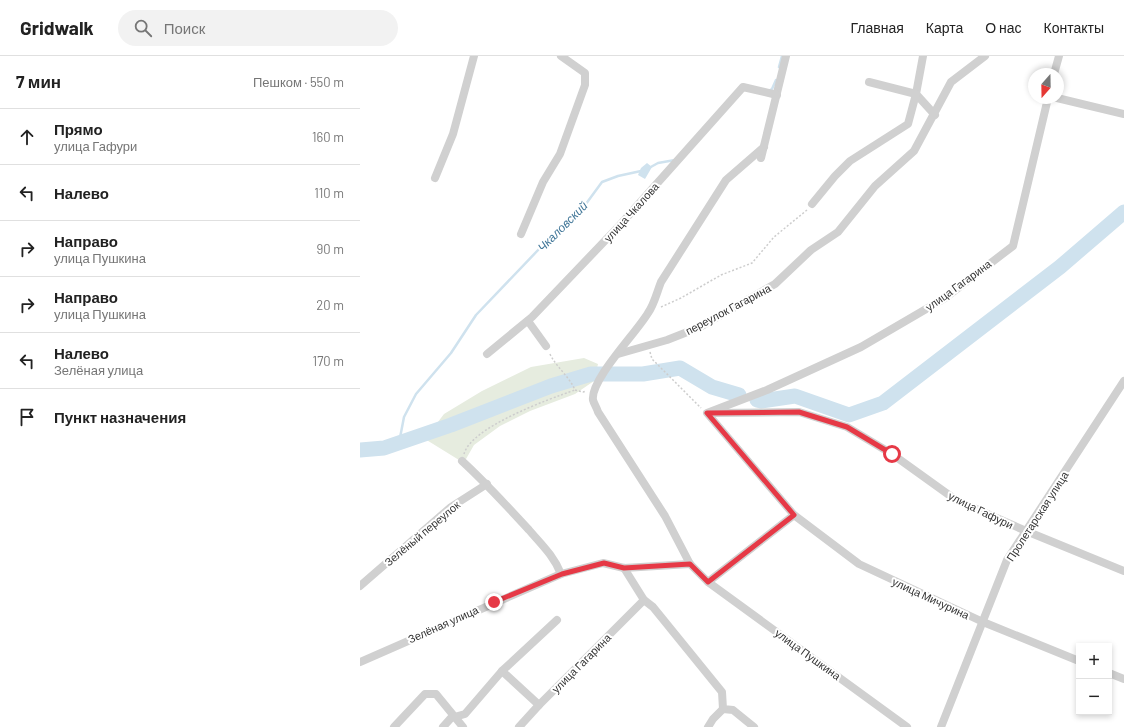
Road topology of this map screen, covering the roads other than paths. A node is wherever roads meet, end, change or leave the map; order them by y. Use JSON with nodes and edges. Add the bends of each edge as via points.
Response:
{"nodes":[{"id":1,"x":474,"y":56,"type":"edge"},
{"id":2,"x":561,"y":56,"type":"edge"},
{"id":3,"x":786,"y":56,"type":"edge"},
{"id":4,"x":923,"y":56,"type":"edge"},
{"id":5,"x":985,"y":56,"type":"edge"},
{"id":6,"x":1059,"y":56,"type":"edge"},
{"id":7,"x":1056,"y":68,"type":"edge"},
{"id":8,"x":869,"y":82,"type":"dead end"},
{"id":9,"x":916,"y":94,"type":"junction"},
{"id":10,"x":777,"y":95,"type":"junction"},
{"id":11,"x":1064,"y":100,"type":"edge"},
{"id":12,"x":1047,"y":104,"type":"edge"},
{"id":13,"x":1124,"y":114,"type":"edge"},
{"id":14,"x":935,"y":115,"type":"junction"},
{"id":15,"x":764,"y":146,"type":"junction"},
{"id":16,"x":761,"y":158,"type":"dead end"},
{"id":17,"x":435,"y":178,"type":"dead end"},
{"id":18,"x":812,"y":204,"type":"road end"},
{"id":19,"x":521,"y":234,"type":"dead end"},
{"id":20,"x":528,"y":321,"type":"junction"},
{"id":21,"x":546,"y":346,"type":"road end"},
{"id":22,"x":487,"y":354,"type":"dead end"},
{"id":23,"x":618,"y":354,"type":"junction"},
{"id":24,"x":1124,"y":381,"type":"edge"},
{"id":25,"x":707,"y":413,"type":"junction"},
{"id":26,"x":462,"y":461,"type":"road end"},
{"id":27,"x":487,"y":484,"type":"junction"},
{"id":28,"x":794,"y":515,"type":"junction"},
{"id":29,"x":1026,"y":531,"type":"junction"},
{"id":30,"x":690,"y":564,"type":"junction"},
{"id":31,"x":624,"y":568,"type":"junction"},
{"id":32,"x":1124,"y":570,"type":"edge"},
{"id":33,"x":562,"y":574,"type":"junction"},
{"id":34,"x":708,"y":582,"type":"junction"},
{"id":35,"x":360,"y":586,"type":"edge"},
{"id":36,"x":644,"y":600,"type":"junction"},
{"id":37,"x":557,"y":620,"type":"dead end"},
{"id":38,"x":983,"y":622,"type":"junction"},
{"id":39,"x":1076,"y":660,"type":"edge"},
{"id":40,"x":360,"y":662,"type":"edge"},
{"id":41,"x":502,"y":671,"type":"junction"},
{"id":42,"x":1112,"y":674,"type":"edge"},
{"id":43,"x":1124,"y":679,"type":"edge"},
{"id":44,"x":539,"y":705,"type":"junction"},
{"id":45,"x":723,"y":709,"type":"junction"},
{"id":46,"x":454,"y":717,"type":"junction"},
{"id":47,"x":394,"y":727,"type":"edge"},
{"id":48,"x":443,"y":727,"type":"edge"},
{"id":49,"x":463,"y":727,"type":"edge"},
{"id":50,"x":519,"y":727,"type":"edge"},
{"id":51,"x":708,"y":727,"type":"edge"},
{"id":52,"x":754,"y":727,"type":"edge"},
{"id":53,"x":907,"y":727,"type":"edge"},
{"id":54,"x":942,"y":727,"type":"edge"}],
"edges":[{"from":1,"to":17,"type":"street","via":[[453,134]]},
{"from":2,"to":19,"type":"street","via":[[585,73],[584,85],[560,154],[543,182]]},
{"from":3,"to":10,"type":"street"},
{"from":4,"to":9,"type":"street"},
{"from":5,"to":14,"type":"street","name":"переулок Гагарина","via":[[951,82]]},
{"from":6,"to":7,"type":"street"},
{"from":8,"to":9,"type":"street"},
{"from":9,"to":14,"type":"street"},
{"from":9,"to":18,"type":"street","via":[[908,124],[850,161]]},
{"from":10,"to":15,"type":"street"},
{"from":10,"to":20,"type":"street","name":"улица Чкалова","via":[[743,86],[620,225]]},
{"from":11,"to":13,"type":"street"},
{"from":12,"to":25,"type":"street","name":"улица Гагарина","via":[[1012,246],[945,298],[861,347],[766,390]]},
{"from":14,"to":23,"type":"street","name":"переулок Гагарина","via":[[914,151],[874,186],[838,232],[810,250],[775,284],[700,327],[667,340]]},
{"from":15,"to":16,"type":"street"},
{"from":15,"to":23,"type":"street","via":[[726,180],[661,282],[650,311]]},
{"from":20,"to":21,"type":"street"},
{"from":20,"to":22,"type":"street","name":"улица Чкалова"},
{"from":23,"to":30,"type":"street","name":"улица Пушкина","via":[[596,386],[593,400],[664,516]]},
{"from":24,"to":29,"type":"street","name":"Пролетарская улица"},
{"from":25,"to":28,"type":"street","name":"улица Мичурина"},
{"from":25,"to":29,"type":"street","name":"улица Гафури","via":[[799,412],[847,427],[892,454],[956,500]]},
{"from":26,"to":27,"type":"street"},
{"from":27,"to":33,"type":"street","via":[[555,560]]},
{"from":27,"to":35,"type":"street","name":"Зелёный переулок","via":[[451,507]]},
{"from":28,"to":34,"type":"street"},
{"from":28,"to":38,"type":"street","name":"улица Мичурина","via":[[859,564]]},
{"from":29,"to":32,"type":"street","name":"улица Гафури"},
{"from":29,"to":38,"type":"street","name":"Пролетарская улица","via":[[1007,560]]},
{"from":30,"to":31,"type":"street","name":"Зелёная улица"},
{"from":30,"to":34,"type":"street","name":"улица Пушкина"},
{"from":31,"to":33,"type":"street","name":"Зелёная улица","via":[[604,563]]},
{"from":31,"to":36,"type":"street"},
{"from":33,"to":40,"type":"street","name":"Зелёная улица"},
{"from":34,"to":53,"type":"street","name":"улица Пушкина"},
{"from":36,"to":44,"type":"street","name":"улица Гагарина"},
{"from":36,"to":45,"type":"street","via":[[653,607],[722,692]]},
{"from":37,"to":41,"type":"street"},
{"from":38,"to":39,"type":"street","name":"улица Мичурина"},
{"from":38,"to":54,"type":"street","name":"Пролетарская улица"},
{"from":41,"to":44,"type":"street"},
{"from":41,"to":46,"type":"street","via":[[465,714]]},
{"from":42,"to":43,"type":"street"},
{"from":44,"to":50,"type":"street","name":"улица Гагарина"},
{"from":45,"to":51,"type":"street"},
{"from":45,"to":52,"type":"street","via":[[733,710]]},
{"from":46,"to":47,"type":"street","via":[[436,694],[425,694]]},
{"from":46,"to":48,"type":"street"},
{"from":46,"to":49,"type":"street"}]}
